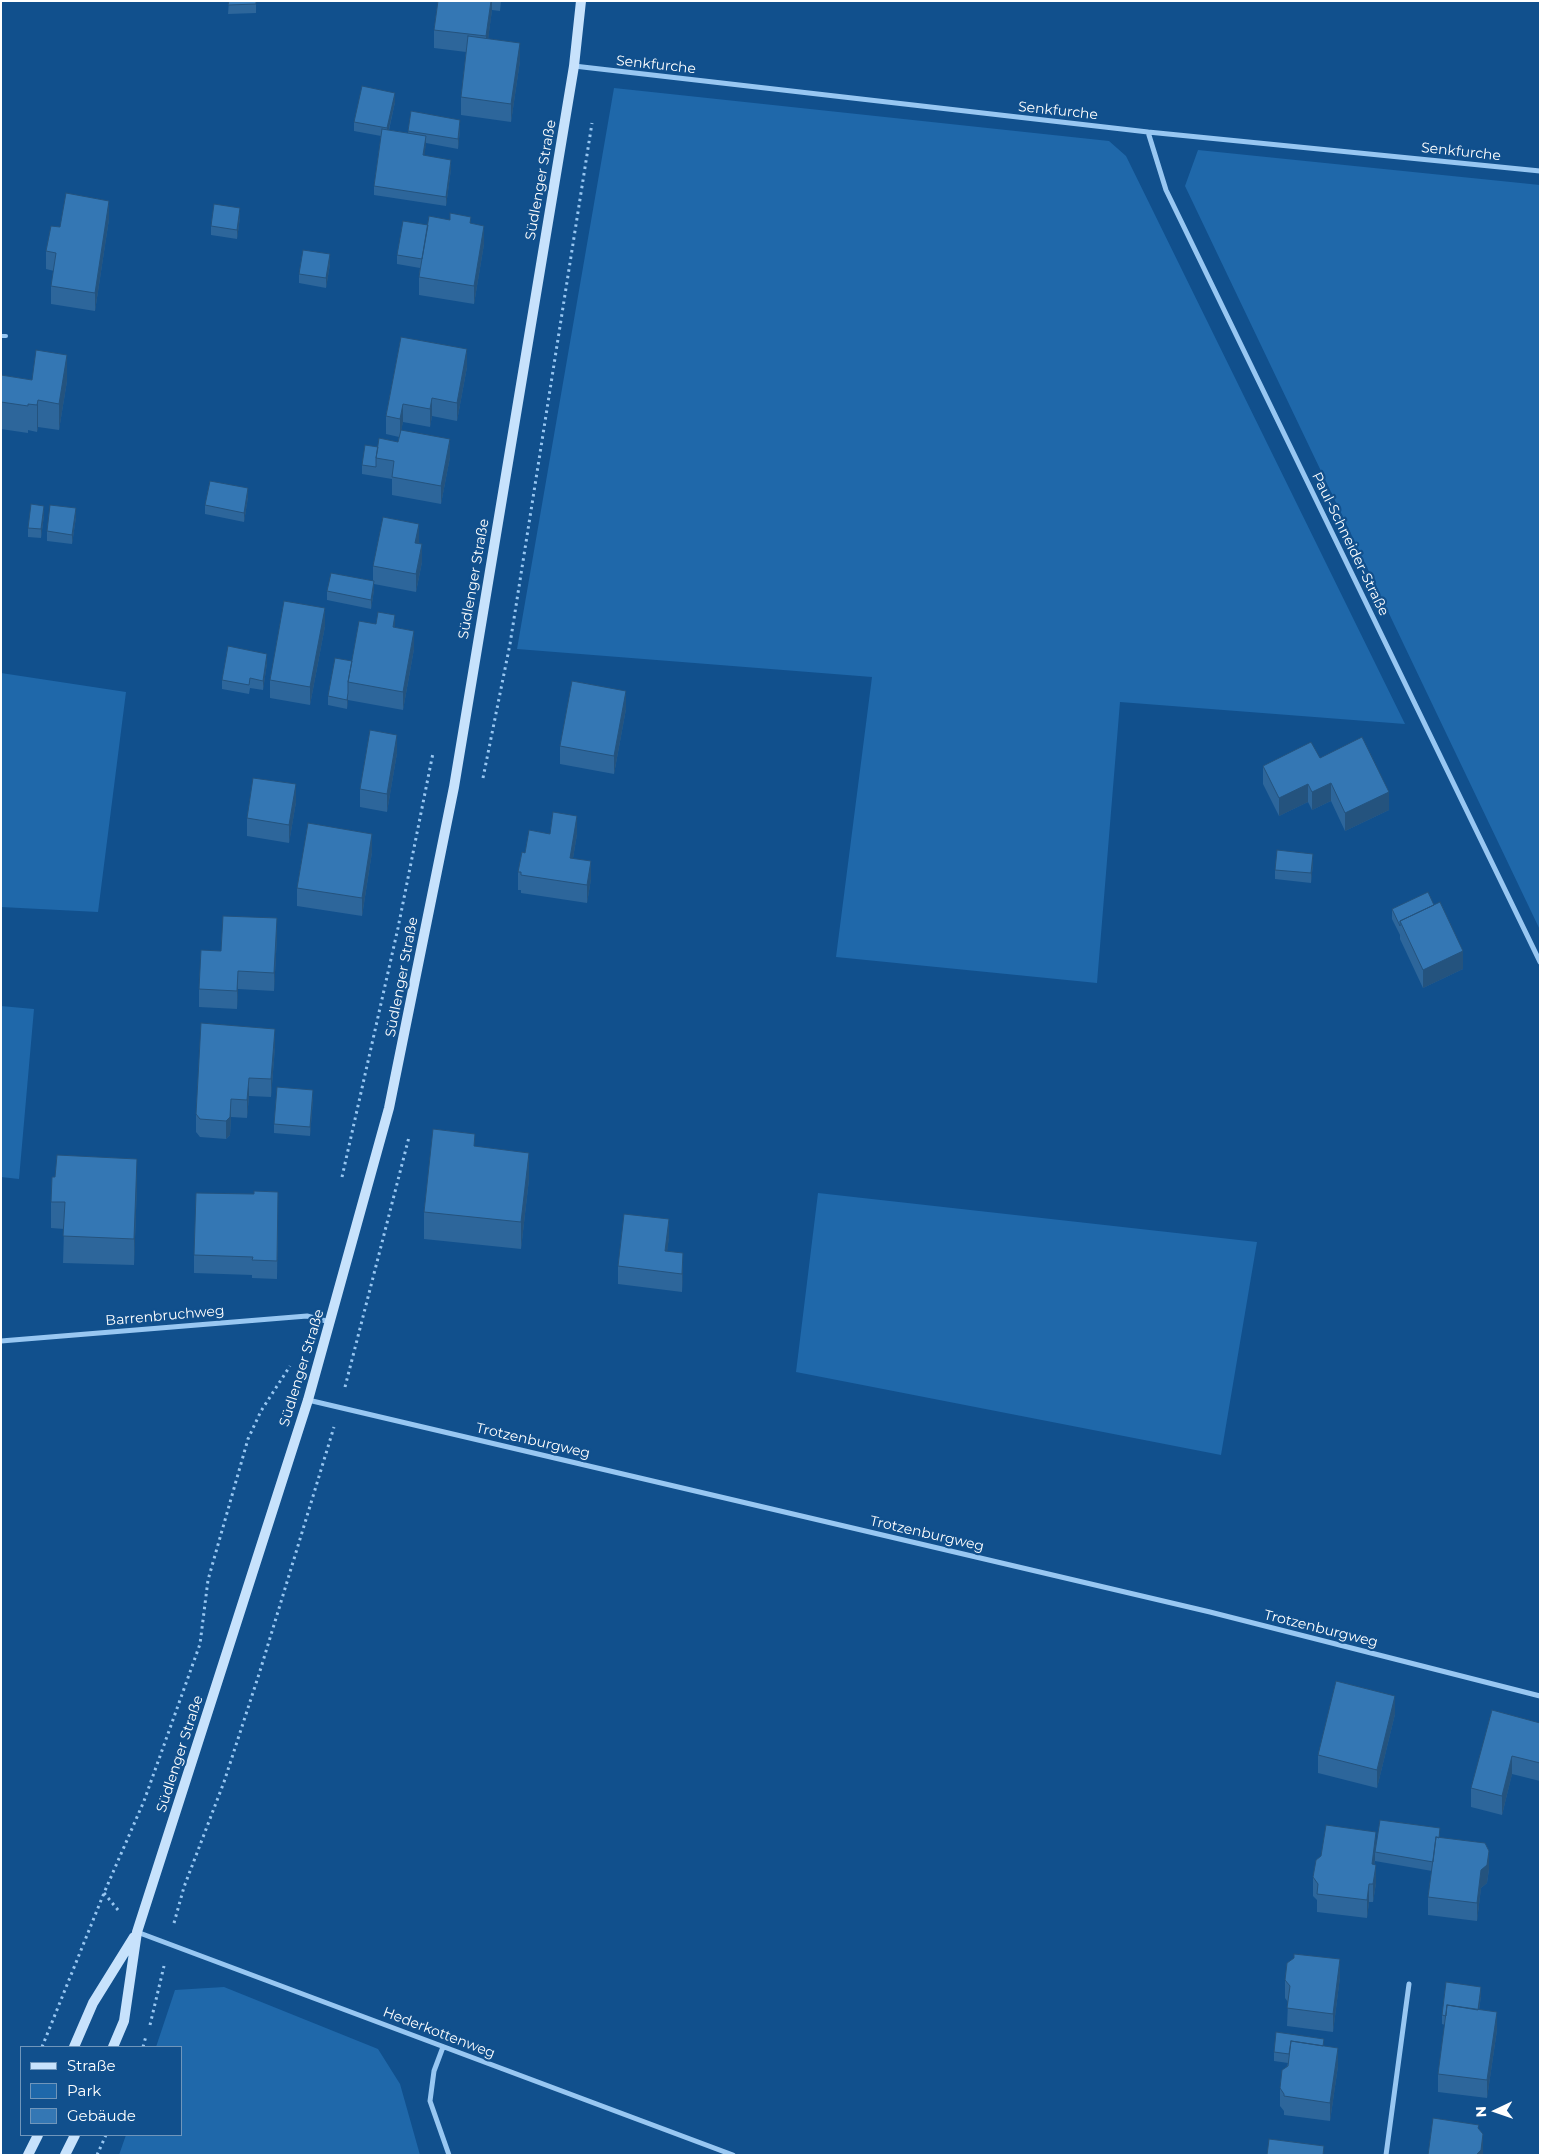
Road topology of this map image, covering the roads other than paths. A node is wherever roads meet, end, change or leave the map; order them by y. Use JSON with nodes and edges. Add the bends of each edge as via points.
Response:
{"nodes":[{"id":1,"x":581,"y":1,"type":"edge"},
{"id":2,"x":574,"y":66,"type":"junction"},
{"id":3,"x":1148,"y":132,"type":"junction"},
{"id":4,"x":1540,"y":171,"type":"edge"},
{"id":5,"x":1540,"y":962,"type":"edge"},
{"id":6,"x":330,"y":1323,"type":"junction"},
{"id":7,"x":1,"y":1341,"type":"edge"},
{"id":8,"x":308,"y":1400,"type":"junction"},
{"id":9,"x":1540,"y":1696,"type":"edge"},
{"id":10,"x":137,"y":1932,"type":"junction"},
{"id":11,"x":1410,"y":1984,"type":"dead end"},
{"id":12,"x":74,"y":2046,"type":"edge"},
{"id":13,"x":112,"y":2046,"type":"edge"},
{"id":14,"x":443,"y":2047,"type":"junction"},
{"id":15,"x":38,"y":2136,"type":"edge"},
{"id":16,"x":74,"y":2136,"type":"edge"},
{"id":17,"x":28,"y":2155,"type":"edge"},
{"id":18,"x":64,"y":2155,"type":"edge"},
{"id":19,"x":448,"y":2155,"type":"edge"},
{"id":20,"x":733,"y":2155,"type":"edge"},
{"id":21,"x":1386,"y":2155,"type":"edge"}],
"edges":[{"from":1,"to":2,"type":"main road","name":"Südlenger Straße"},
{"from":2,"to":3,"type":"street","name":"Senkfurche"},
{"from":2,"to":6,"type":"main road","name":"Südlenger Straße","via":[[454,787],[389,1108]]},
{"from":3,"to":4,"type":"street","name":"Senkfurche"},
{"from":3,"to":5,"type":"street","name":"Paul-Schneider-Straße","via":[[1166,190]]},
{"from":6,"to":7,"type":"street","name":"Barrenbruchweg","via":[[307,1316]]},
{"from":6,"to":8,"type":"main road","name":"Südlenger Straße"},
{"from":8,"to":9,"type":"street","name":"Trotzenburgweg","via":[[1210,1612]]},
{"from":8,"to":10,"type":"main road","name":"Südlenger Straße"},
{"from":10,"to":12,"type":"main road","name":"Südlenger Straße","via":[[92,2003]]},
{"from":10,"to":13,"type":"main road","name":"Südlenger Straße","via":[[124,2021]]},
{"from":10,"to":14,"type":"street","name":"Hederkottenweg"},
{"from":11,"to":21,"type":"street"},
{"from":14,"to":19,"type":"street","via":[[434,2071],[430,2101]]},
{"from":14,"to":20,"type":"street","name":"Hederkottenweg"},
{"from":15,"to":17,"type":"main road"},
{"from":16,"to":18,"type":"main road"}]}
